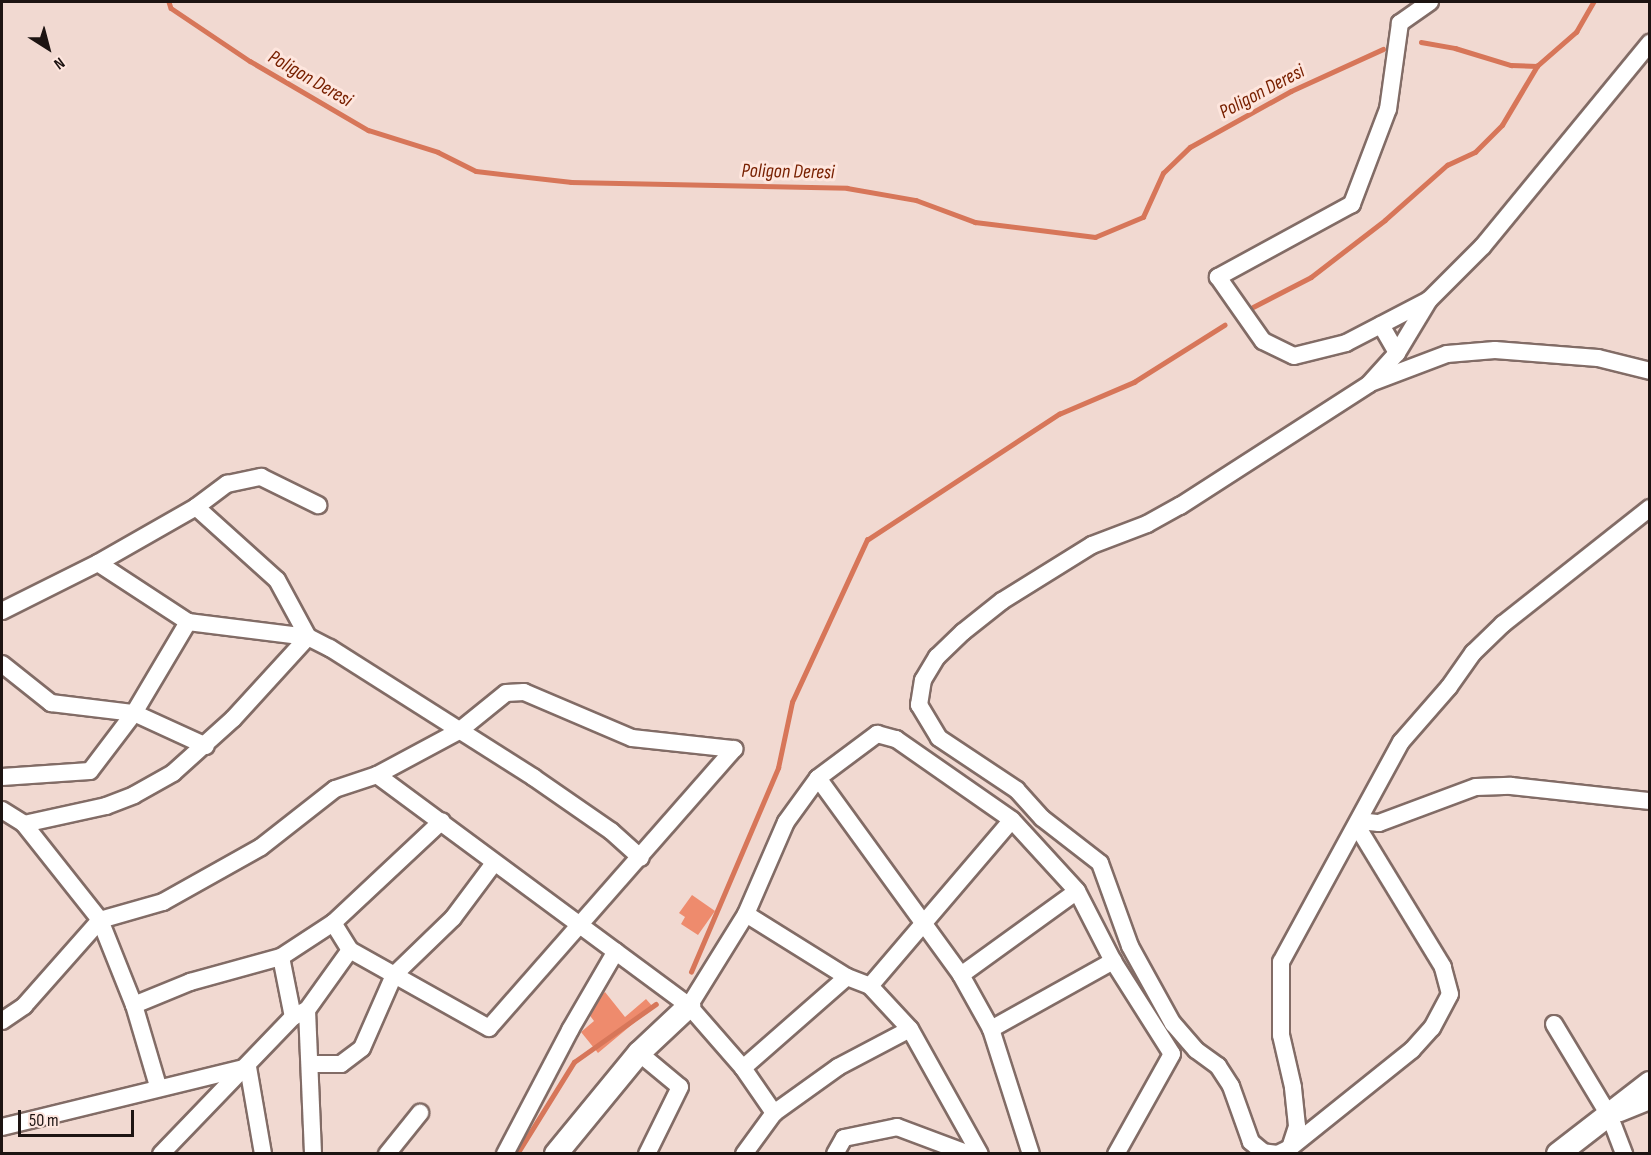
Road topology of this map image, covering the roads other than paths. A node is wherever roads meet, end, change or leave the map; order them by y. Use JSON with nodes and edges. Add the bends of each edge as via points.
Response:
{"nodes":[{"id":1,"x":1430,"y":2,"type":"edge"},
{"id":2,"x":1650,"y":43,"type":"edge"},
{"id":3,"x":1429,"y":300,"type":"junction"},
{"id":4,"x":1381,"y":325,"type":"junction"},
{"id":5,"x":1397,"y":353,"type":"junction"},
{"id":6,"x":1650,"y":370,"type":"edge"},
{"id":7,"x":1368,"y":384,"type":"junction"},
{"id":8,"x":318,"y":505,"type":"dead end"},
{"id":9,"x":196,"y":507,"type":"junction"},
{"id":10,"x":1650,"y":508,"type":"edge"},
{"id":11,"x":98,"y":563,"type":"junction"},
{"id":12,"x":2,"y":611,"type":"edge"},
{"id":13,"x":188,"y":622,"type":"junction"},
{"id":14,"x":308,"y":637,"type":"junction"},
{"id":15,"x":2,"y":664,"type":"edge"},
{"id":16,"x":134,"y":713,"type":"junction"},
{"id":17,"x":459,"y":731,"type":"junction"},
{"id":18,"x":206,"y":746,"type":"junction"},
{"id":19,"x":377,"y":775,"type":"junction"},
{"id":20,"x":2,"y":777,"type":"edge"},
{"id":21,"x":818,"y":778,"type":"junction"},
{"id":22,"x":1650,"y":801,"type":"edge"},
{"id":23,"x":2,"y":810,"type":"edge"},
{"id":24,"x":1012,"y":820,"type":"junction"},
{"id":25,"x":442,"y":821,"type":"junction"},
{"id":26,"x":24,"y":824,"type":"junction"},
{"id":27,"x":1358,"y":824,"type":"junction"},
{"id":28,"x":641,"y":858,"type":"junction"},
{"id":29,"x":495,"y":863,"type":"junction"},
{"id":30,"x":1077,"y":891,"type":"junction"},
{"id":31,"x":746,"y":914,"type":"junction"},
{"id":32,"x":100,"y":920,"type":"junction"},
{"id":33,"x":580,"y":922,"type":"junction"},
{"id":34,"x":333,"y":923,"type":"junction"},
{"id":35,"x":924,"y":923,"type":"junction"},
{"id":36,"x":350,"y":950,"type":"junction"},
{"id":37,"x":616,"y":951,"type":"junction"},
{"id":38,"x":281,"y":957,"type":"junction"},
{"id":39,"x":1113,"y":962,"type":"junction"},
{"id":40,"x":394,"y":975,"type":"junction"},
{"id":41,"x":961,"y":975,"type":"junction"},
{"id":42,"x":847,"y":977,"type":"junction"},
{"id":43,"x":870,"y":986,"type":"junction"},
{"id":44,"x":134,"y":1005,"type":"junction"},
{"id":45,"x":689,"y":1006,"type":"junction"},
{"id":46,"x":300,"y":1013,"type":"junction"},
{"id":47,"x":2,"y":1021,"type":"edge"},
{"id":48,"x":1554,"y":1024,"type":"dead end"},
{"id":49,"x":910,"y":1029,"type":"junction"},
{"id":50,"x":991,"y":1029,"type":"junction"},
{"id":51,"x":639,"y":1053,"type":"junction"},
{"id":52,"x":311,"y":1064,"type":"junction"},
{"id":53,"x":248,"y":1067,"type":"junction"},
{"id":54,"x":743,"y":1068,"type":"junction"},
{"id":55,"x":1650,"y":1083,"type":"edge"},
{"id":56,"x":158,"y":1086,"type":"junction"},
{"id":57,"x":1650,"y":1101,"type":"edge"},
{"id":58,"x":420,"y":1113,"type":"dead end"},
{"id":59,"x":774,"y":1113,"type":"junction"},
{"id":60,"x":1610,"y":1117,"type":"junction"},
{"id":61,"x":2,"y":1127,"type":"edge"},
{"id":62,"x":179,"y":1147,"type":"edge"},
{"id":63,"x":934,"y":1148,"type":"edge"},
{"id":64,"x":562,"y":1151,"type":"edge"},
{"id":65,"x":1282,"y":1152,"type":"edge"},
{"id":66,"x":161,"y":1154,"type":"edge"},
{"id":67,"x":262,"y":1154,"type":"edge"},
{"id":68,"x":313,"y":1154,"type":"edge"},
{"id":69,"x":387,"y":1154,"type":"edge"},
{"id":70,"x":505,"y":1154,"type":"edge"},
{"id":71,"x":647,"y":1154,"type":"edge"},
{"id":72,"x":744,"y":1154,"type":"edge"},
{"id":73,"x":835,"y":1154,"type":"edge"},
{"id":74,"x":969,"y":1154,"type":"edge"},
{"id":75,"x":980,"y":1154,"type":"edge"},
{"id":76,"x":1031,"y":1154,"type":"edge"},
{"id":77,"x":1116,"y":1154,"type":"edge"},
{"id":78,"x":1558,"y":1154,"type":"edge"},
{"id":79,"x":1624,"y":1154,"type":"edge"}],
"edges":[{"from":1,"to":4,"type":"street","via":[[1401,23],[1388,109],[1352,204],[1218,278],[1263,341],[1294,356],[1346,343]]},
{"from":2,"to":3,"type":"street","via":[[1483,246]]},
{"from":3,"to":4,"type":"street"},
{"from":3,"to":5,"type":"street"},
{"from":4,"to":5,"type":"street"},
{"from":5,"to":7,"type":"street"},
{"from":6,"to":7,"type":"street","via":[[1598,358],[1495,350],[1447,354]]},
{"from":7,"to":65,"type":"street","via":[[1180,506],[1092,546],[1002,601],[937,657],[923,680],[919,705],[939,738],[1017,790],[1042,818],[1100,863],[1130,946],[1168,1015],[1231,1086],[1251,1142],[1263,1152]]},
{"from":8,"to":9,"type":"street","via":[[261,477],[227,484]]},
{"from":9,"to":11,"type":"street"},
{"from":9,"to":14,"type":"street","via":[[277,580]]},
{"from":10,"to":27,"type":"street","via":[[1503,624],[1473,653],[1401,742]]},
{"from":11,"to":12,"type":"street"},
{"from":11,"to":13,"type":"street"},
{"from":13,"to":14,"type":"street"},
{"from":13,"to":16,"type":"street"},
{"from":14,"to":17,"type":"street"},
{"from":14,"to":18,"type":"street"},
{"from":15,"to":16,"type":"street","via":[[51,703]]},
{"from":16,"to":18,"type":"street"},
{"from":16,"to":20,"type":"street","via":[[90,771]]},
{"from":17,"to":19,"type":"street"},
{"from":17,"to":28,"type":"street","via":[[611,831]]},
{"from":17,"to":28,"type":"street","via":[[497,697],[524,692],[632,738],[734,749]]},
{"from":18,"to":26,"type":"street","via":[[134,795],[78,814]]},
{"from":19,"to":25,"type":"street"},
{"from":19,"to":32,"type":"street","via":[[335,789],[261,847],[163,902]]},
{"from":21,"to":24,"type":"street","via":[[877,734],[912,748]]},
{"from":21,"to":31,"type":"street","via":[[786,822]]},
{"from":21,"to":35,"type":"street"},
{"from":22,"to":27,"type":"street","via":[[1511,786],[1476,787],[1379,823]]},
{"from":23,"to":26,"type":"street"},
{"from":24,"to":30,"type":"street"},
{"from":24,"to":35,"type":"street"},
{"from":25,"to":29,"type":"street"},
{"from":25,"to":34,"type":"street"},
{"from":26,"to":32,"type":"street"},
{"from":27,"to":65,"type":"street","via":[[1281,962],[1281,1035],[1297,1126]]},
{"from":27,"to":65,"type":"street","via":[[1443,967],[1450,994],[1432,1028],[1412,1050]]},
{"from":28,"to":33,"type":"street"},
{"from":29,"to":33,"type":"street"},
{"from":29,"to":40,"type":"street","via":[[453,918]]},
{"from":30,"to":39,"type":"street"},
{"from":30,"to":41,"type":"street"},
{"from":31,"to":42,"type":"street"},
{"from":31,"to":45,"type":"street"},
{"from":32,"to":44,"type":"street"},
{"from":32,"to":47,"type":"street","via":[[24,1006]]},
{"from":33,"to":37,"type":"street"},
{"from":33,"to":40,"type":"street","via":[[489,1028]]},
{"from":34,"to":36,"type":"street"},
{"from":34,"to":38,"type":"street"},
{"from":35,"to":41,"type":"street"},
{"from":35,"to":43,"type":"street"},
{"from":36,"to":40,"type":"street"},
{"from":36,"to":46,"type":"street"},
{"from":37,"to":45,"type":"street"},
{"from":37,"to":70,"type":"street"},
{"from":38,"to":44,"type":"street","via":[[190,982]]},
{"from":38,"to":46,"type":"street"},
{"from":39,"to":50,"type":"street"},
{"from":39,"to":77,"type":"street","via":[[1172,1054]]},
{"from":40,"to":52,"type":"street","via":[[362,1048],[341,1064]]},
{"from":41,"to":50,"type":"street"},
{"from":42,"to":43,"type":"street"},
{"from":42,"to":54,"type":"street"},
{"from":43,"to":49,"type":"street"},
{"from":44,"to":56,"type":"street"},
{"from":45,"to":51,"type":"street"},
{"from":45,"to":54,"type":"street"},
{"from":46,"to":52,"type":"street"},
{"from":46,"to":53,"type":"street"},
{"from":48,"to":60,"type":"street"},
{"from":49,"to":59,"type":"street","via":[[838,1067]]},
{"from":49,"to":75,"type":"street"},
{"from":50,"to":76,"type":"street"},
{"from":51,"to":64,"type":"street"},
{"from":51,"to":71,"type":"street","via":[[680,1087]]},
{"from":52,"to":68,"type":"street"},
{"from":53,"to":56,"type":"street"},
{"from":53,"to":62,"type":"street"},
{"from":53,"to":67,"type":"street"},
{"from":54,"to":59,"type":"street"},
{"from":55,"to":60,"type":"street"},
{"from":56,"to":61,"type":"street"},
{"from":57,"to":60,"type":"street"},
{"from":58,"to":69,"type":"street"},
{"from":59,"to":72,"type":"street"},
{"from":60,"to":78,"type":"street"},
{"from":60,"to":79,"type":"street"},
{"from":62,"to":66,"type":"street"},
{"from":63,"to":73,"type":"street","via":[[897,1126],[844,1137]]},
{"from":63,"to":74,"type":"street"}]}
